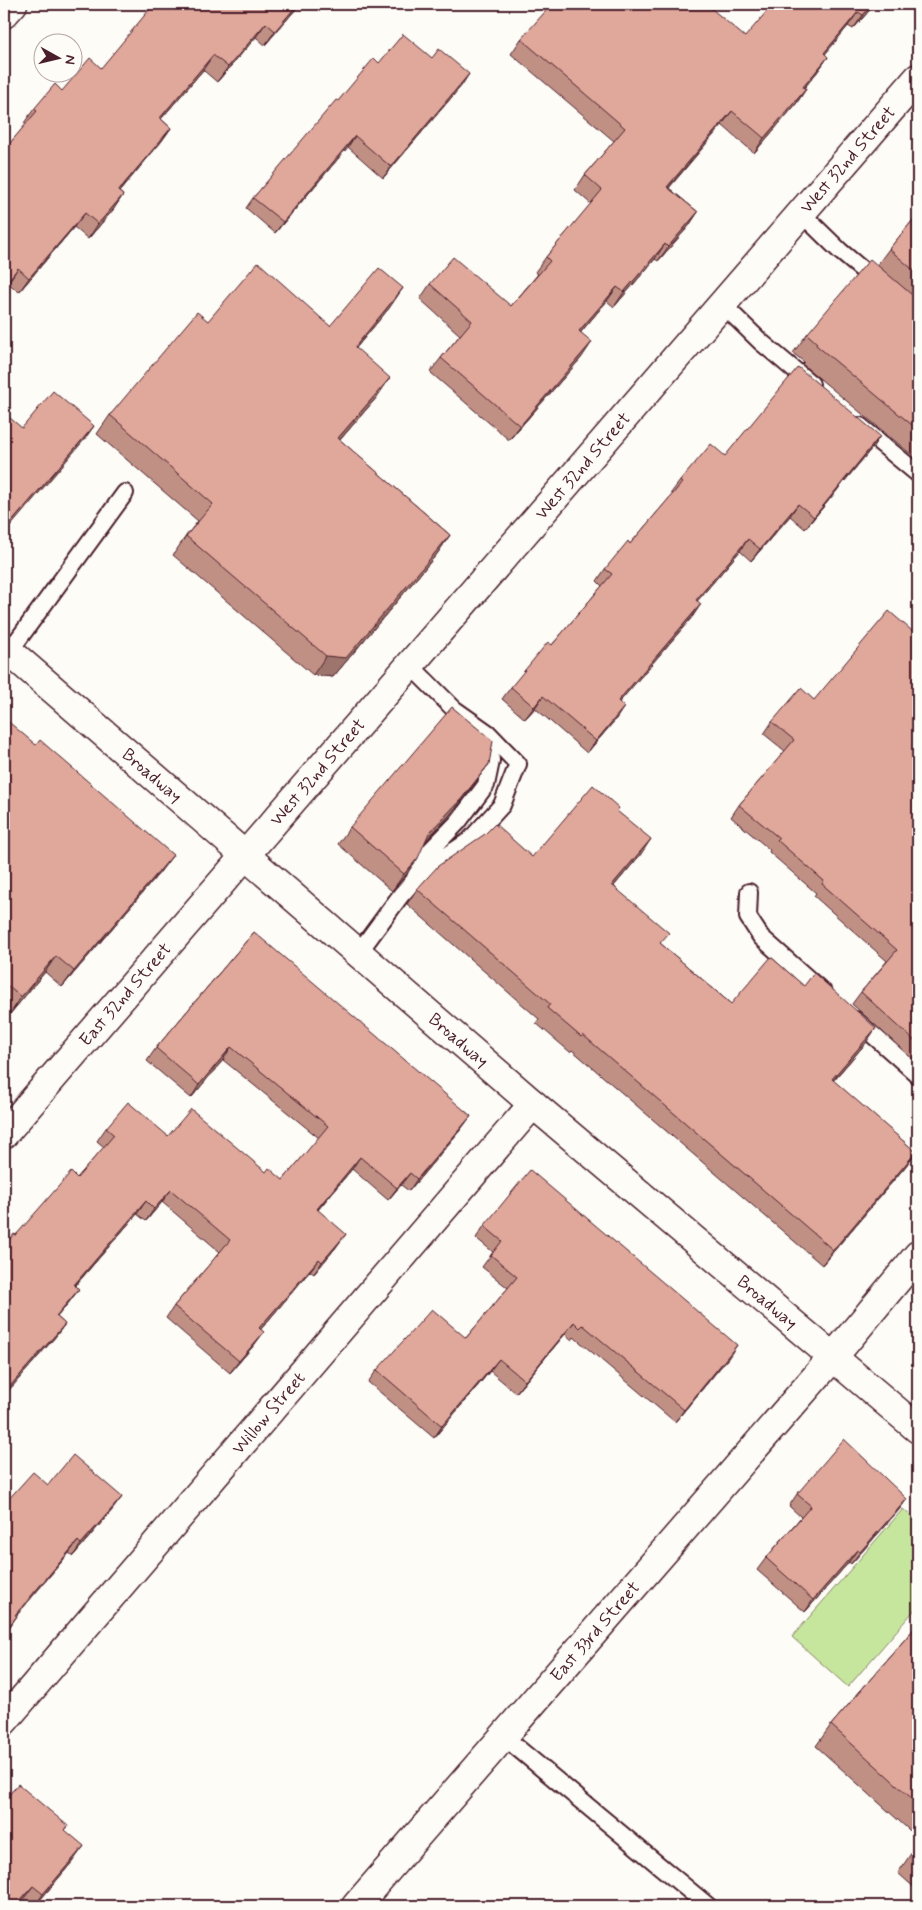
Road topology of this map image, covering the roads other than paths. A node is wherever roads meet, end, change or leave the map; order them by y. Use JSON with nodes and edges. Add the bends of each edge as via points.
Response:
{"nodes":[{"id":1,"x":13,"y":4,"type":"edge"},
{"id":2,"x":4,"y":14,"type":"edge"},
{"id":3,"x":918,"y":78,"type":"edge"},
{"id":4,"x":801,"y":213,"type":"junction"},
{"id":5,"x":889,"y":293,"type":"edge"},
{"id":6,"x":722,"y":304,"type":"junction"},
{"id":7,"x":822,"y":393,"type":"edge"},
{"id":8,"x":844,"y":412,"type":"edge"},
{"id":9,"x":918,"y":474,"type":"edge"},
{"id":10,"x":125,"y":493,"type":"dead end"},
{"id":11,"x":6,"y":650,"type":"edge"},
{"id":12,"x":409,"y":664,"type":"junction"},
{"id":13,"x":488,"y":734,"type":"junction"},
{"id":14,"x":245,"y":854,"type":"junction"},
{"id":15,"x":413,"y":882,"type":"junction"},
{"id":16,"x":749,"y":892,"type":"dead end"},
{"id":17,"x":359,"y":952,"type":"junction"},
{"id":18,"x":918,"y":1075,"type":"edge"},
{"id":19,"x":533,"y":1104,"type":"junction"},
{"id":20,"x":4,"y":1134,"type":"edge"},
{"id":21,"x":918,"y":1255,"type":"edge"},
{"id":22,"x":834,"y":1356,"type":"junction"},
{"id":23,"x":918,"y":1429,"type":"edge"},
{"id":24,"x":4,"y":1721,"type":"edge"},
{"id":25,"x":503,"y":1736,"type":"junction"},
{"id":26,"x":356,"y":1906,"type":"edge"},
{"id":27,"x":708,"y":1906,"type":"edge"}],
"edges":[{"from":1,"to":2,"type":"street"},
{"from":3,"to":4,"type":"street","name":"West 32nd Street"},
{"from":4,"to":5,"type":"lane"},
{"from":4,"to":6,"type":"street","name":"West 32nd Street"},
{"from":6,"to":7,"type":"lane"},
{"from":6,"to":12,"type":"street","name":"West 32nd Street"},
{"from":8,"to":9,"type":"lane"},
{"from":10,"to":11,"type":"lane"},
{"from":11,"to":14,"type":"street","name":"Broadway"},
{"from":12,"to":13,"type":"lane","via":[[454,709]]},
{"from":12,"to":14,"type":"street","name":"West 32nd Street"},
{"from":13,"to":15,"type":"lane","via":[[491,761],[486,785],[458,822],[424,857]]},
{"from":13,"to":15,"type":"lane","via":[[518,764],[502,805],[469,841],[421,873]]},
{"from":14,"to":17,"type":"street","name":"Broadway"},
{"from":14,"to":20,"type":"street","name":"East 32nd Street"},
{"from":15,"to":17,"type":"lane"},
{"from":16,"to":18,"type":"lane","via":[[748,917],[761,937]]},
{"from":17,"to":19,"type":"street","name":"Broadway"},
{"from":19,"to":22,"type":"street","name":"Broadway"},
{"from":19,"to":24,"type":"street","name":"Willow Street"},
{"from":21,"to":22,"type":"street","name":"East 33rd Street"},
{"from":22,"to":23,"type":"street","name":"Broadway"},
{"from":22,"to":25,"type":"street","name":"East 33rd Street"},
{"from":25,"to":26,"type":"street","name":"East 33rd Street"},
{"from":25,"to":27,"type":"lane"}]}
